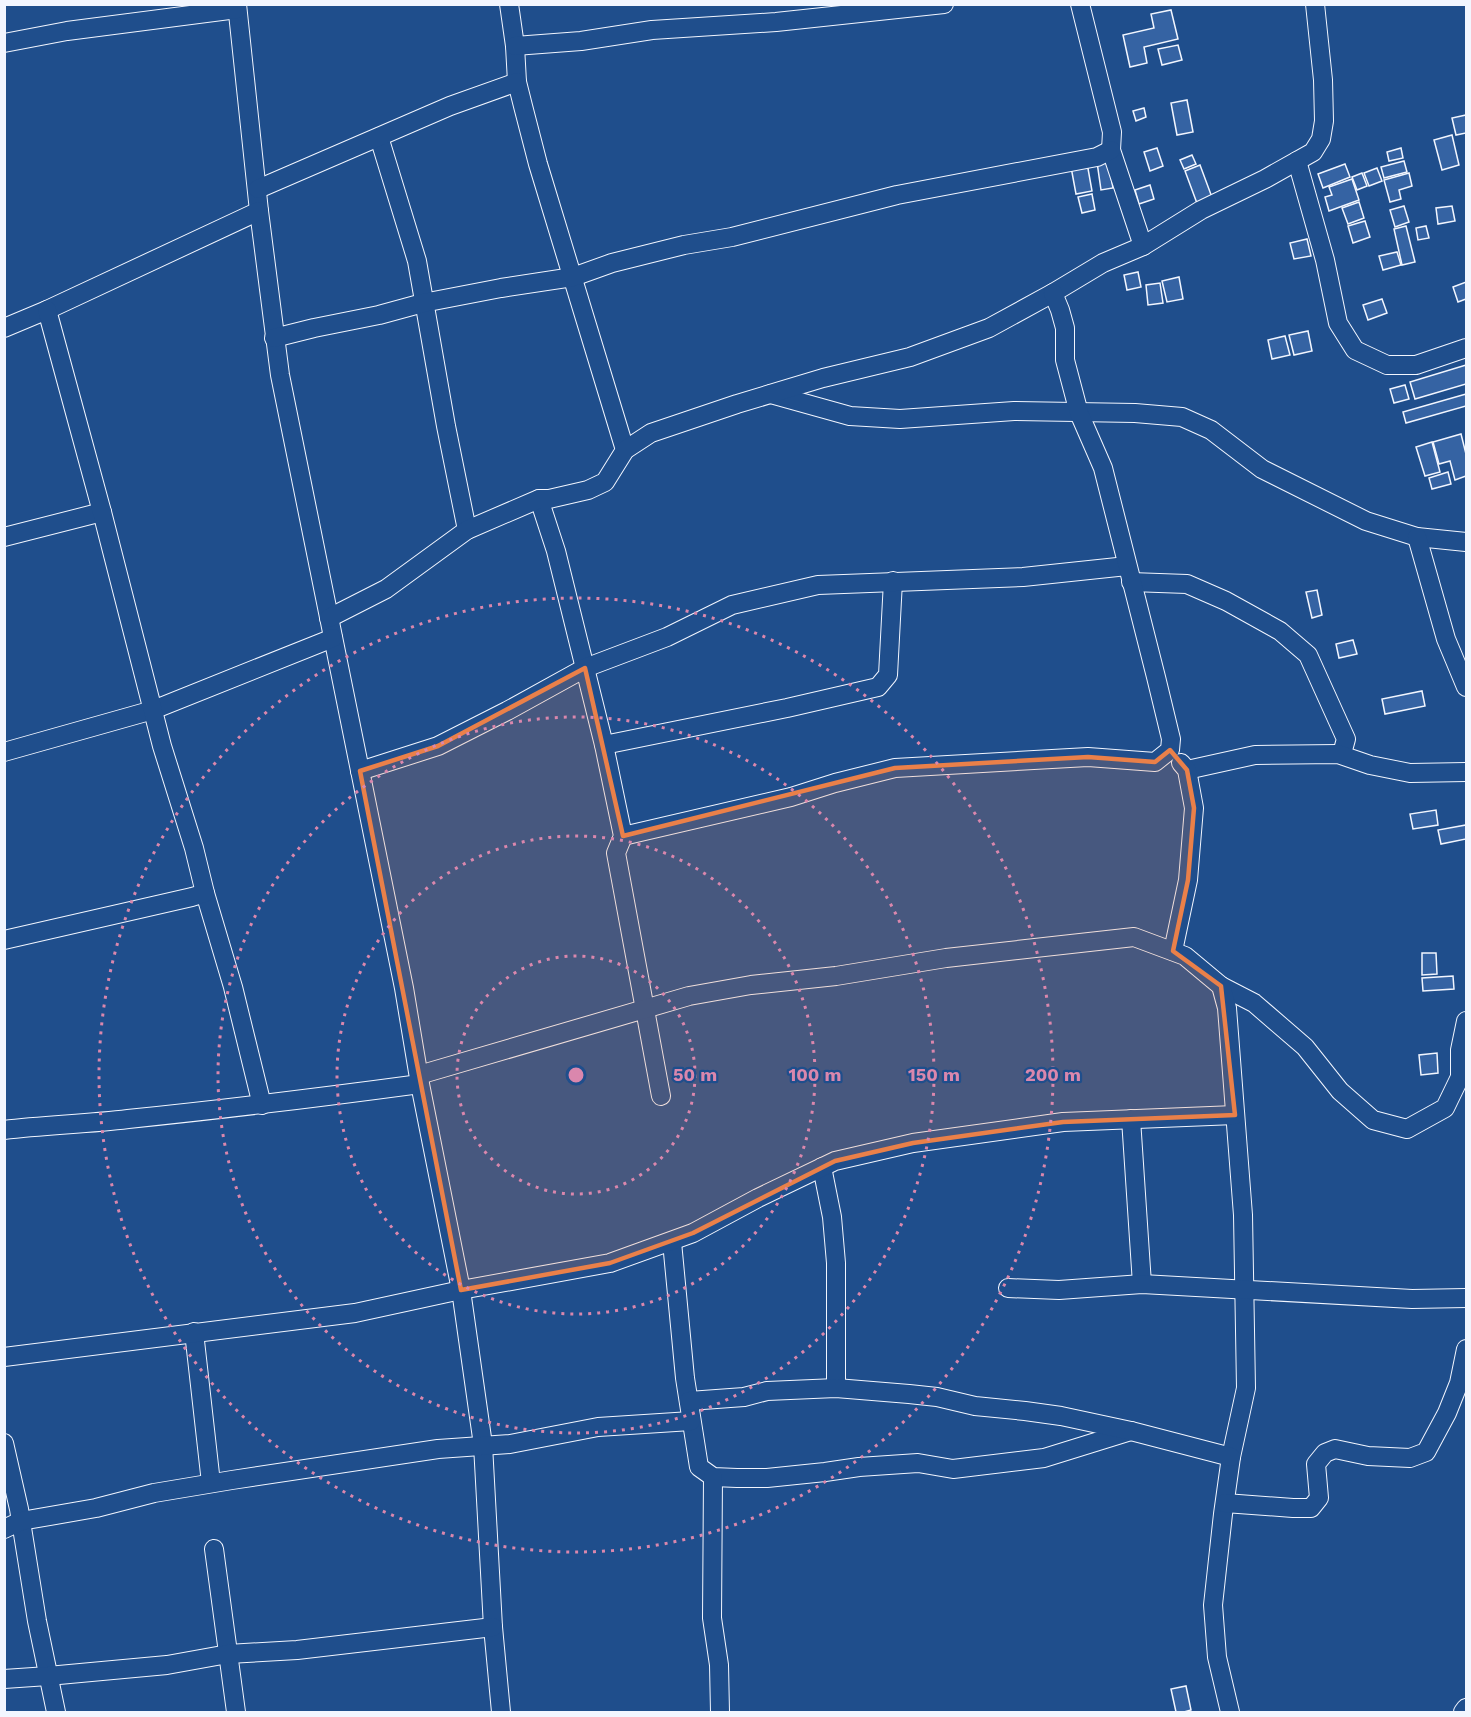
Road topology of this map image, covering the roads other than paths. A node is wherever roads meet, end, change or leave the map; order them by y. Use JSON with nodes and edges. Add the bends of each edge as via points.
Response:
{"nodes":[{"id":1,"x":509,"y":4,"type":"edge"},
{"id":2,"x":944,"y":4,"type":"edge"},
{"id":3,"x":1080,"y":4,"type":"edge"},
{"id":4,"x":1315,"y":4,"type":"edge"},
{"id":5,"x":237,"y":7,"type":"edge"},
{"id":6,"x":4,"y":43,"type":"edge"},
{"id":7,"x":515,"y":46,"type":"junction"},
{"id":8,"x":517,"y":82,"type":"junction"},
{"id":9,"x":379,"y":137,"type":"junction"},
{"id":10,"x":1111,"y":150,"type":"junction"},
{"id":11,"x":1297,"y":161,"type":"junction"},
{"id":12,"x":258,"y":189,"type":"junction"},
{"id":13,"x":259,"y":211,"type":"junction"},
{"id":14,"x":1143,"y":246,"type":"junction"},
{"id":15,"x":573,"y":277,"type":"junction"},
{"id":16,"x":1053,"y":293,"type":"junction"},
{"id":17,"x":423,"y":303,"type":"junction"},
{"id":18,"x":47,"y":310,"type":"junction"},
{"id":19,"x":4,"y":328,"type":"edge"},
{"id":20,"x":274,"y":338,"type":"junction"},
{"id":21,"x":1467,"y":348,"type":"edge"},
{"id":22,"x":770,"y":394,"type":"junction"},
{"id":23,"x":1079,"y":413,"type":"junction"},
{"id":24,"x":625,"y":450,"type":"junction"},
{"id":25,"x":538,"y":499,"type":"junction"},
{"id":26,"x":102,"y":512,"type":"junction"},
{"id":27,"x":467,"y":530,"type":"junction"},
{"id":28,"x":4,"y":537,"type":"edge"},
{"id":29,"x":1417,"y":537,"type":"junction"},
{"id":30,"x":1467,"y":542,"type":"edge"},
{"id":31,"x":1129,"y":574,"type":"junction"},
{"id":32,"x":893,"y":581,"type":"junction"},
{"id":33,"x":329,"y":618,"type":"junction"},
{"id":34,"x":333,"y":638,"type":"junction"},
{"id":35,"x":585,"y":668,"type":"junction"},
{"id":36,"x":1467,"y":687,"type":"edge"},
{"id":37,"x":153,"y":710,"type":"junction"},
{"id":38,"x":604,"y":745,"type":"junction"},
{"id":39,"x":1170,"y":750,"type":"junction"},
{"id":40,"x":4,"y":752,"type":"edge"},
{"id":41,"x":1338,"y":754,"type":"junction"},
{"id":42,"x":1187,"y":770,"type":"junction"},
{"id":43,"x":360,"y":771,"type":"junction"},
{"id":44,"x":1467,"y":772,"type":"edge"},
{"id":45,"x":623,"y":836,"type":"junction"},
{"id":46,"x":204,"y":893,"type":"junction"},
{"id":47,"x":4,"y":940,"type":"edge"},
{"id":48,"x":1173,"y":951,"type":"junction"},
{"id":49,"x":1221,"y":986,"type":"junction"},
{"id":50,"x":645,"y":1008,"type":"junction"},
{"id":51,"x":1467,"y":1021,"type":"edge"},
{"id":52,"x":419,"y":1079,"type":"junction"},
{"id":53,"x":1463,"y":1079,"type":"edge"},
{"id":54,"x":661,"y":1095,"type":"dead end"},
{"id":55,"x":262,"y":1105,"type":"junction"},
{"id":56,"x":1235,"y":1115,"type":"junction"},
{"id":57,"x":1131,"y":1119,"type":"junction"},
{"id":58,"x":4,"y":1130,"type":"edge"},
{"id":59,"x":822,"y":1167,"type":"junction"},
{"id":60,"x":672,"y":1242,"type":"junction"},
{"id":61,"x":1142,"y":1284,"type":"junction"},
{"id":62,"x":1008,"y":1288,"type":"dead end"},
{"id":63,"x":1244,"y":1289,"type":"junction"},
{"id":64,"x":461,"y":1290,"type":"junction"},
{"id":65,"x":1467,"y":1298,"type":"edge"},
{"id":66,"x":194,"y":1332,"type":"junction"},
{"id":67,"x":1467,"y":1348,"type":"edge"},
{"id":68,"x":4,"y":1357,"type":"edge"},
{"id":69,"x":836,"y":1388,"type":"junction"},
{"id":70,"x":689,"y":1401,"type":"junction"},
{"id":71,"x":691,"y":1421,"type":"junction"},
{"id":72,"x":1131,"y":1431,"type":"junction"},
{"id":73,"x":4,"y":1443,"type":"edge"},
{"id":74,"x":483,"y":1445,"type":"junction"},
{"id":75,"x":1231,"y":1457,"type":"junction"},
{"id":76,"x":713,"y":1477,"type":"junction"},
{"id":77,"x":210,"y":1483,"type":"junction"},
{"id":78,"x":1225,"y":1503,"type":"junction"},
{"id":79,"x":13,"y":1525,"type":"edge"},
{"id":80,"x":214,"y":1549,"type":"dead end"},
{"id":81,"x":493,"y":1627,"type":"junction"},
{"id":82,"x":228,"y":1654,"type":"junction"},
{"id":83,"x":48,"y":1676,"type":"junction"},
{"id":84,"x":4,"y":1679,"type":"edge"},
{"id":85,"x":1467,"y":1708,"type":"edge"},
{"id":86,"x":56,"y":1713,"type":"edge"},
{"id":87,"x":236,"y":1713,"type":"edge"},
{"id":88,"x":501,"y":1713,"type":"edge"},
{"id":89,"x":720,"y":1713,"type":"edge"},
{"id":90,"x":1230,"y":1713,"type":"edge"},
{"id":91,"x":1463,"y":1713,"type":"edge"}],
"edges":[{"from":1,"to":7,"type":"street"},
{"from":2,"to":7,"type":"street"},
{"from":3,"to":10,"type":"street","via":[[1112,132]]},
{"from":4,"to":11,"type":"street","via":[[1324,121],[1321,139],[1313,152]]},
{"from":5,"to":6,"type":"street"},
{"from":5,"to":12,"type":"street"},
{"from":7,"to":8,"type":"street"},
{"from":8,"to":9,"type":"street"},
{"from":8,"to":15,"type":"street"},
{"from":9,"to":12,"type":"street"},
{"from":9,"to":17,"type":"street","via":[[417,261]]},
{"from":10,"to":14,"type":"street"},
{"from":10,"to":15,"type":"street","via":[[1097,157],[897,195],[732,237],[684,244]]},
{"from":11,"to":14,"type":"street","via":[[1201,210]]},
{"from":11,"to":21,"type":"street","via":[[1338,323],[1355,350],[1387,365],[1416,365]]},
{"from":12,"to":13,"type":"street"},
{"from":13,"to":18,"type":"street"},
{"from":13,"to":20,"type":"street"},
{"from":14,"to":16,"type":"street","via":[[1103,263]]},
{"from":15,"to":17,"type":"street"},
{"from":15,"to":24,"type":"street"},
{"from":16,"to":22,"type":"street","via":[[988,328],[910,357]]},
{"from":16,"to":23,"type":"street","via":[[1065,328],[1065,360]]},
{"from":17,"to":20,"type":"street"},
{"from":17,"to":27,"type":"street"},
{"from":18,"to":19,"type":"street"},
{"from":18,"to":26,"type":"street"},
{"from":20,"to":33,"type":"street"},
{"from":22,"to":23,"type":"street","via":[[850,416],[900,419],[1014,411]]},
{"from":22,"to":24,"type":"street","via":[[651,433]]},
{"from":23,"to":29,"type":"street","via":[[1182,417],[1211,430],[1262,469],[1366,521]]},
{"from":23,"to":31,"type":"street","via":[[1103,468]]},
{"from":24,"to":25,"type":"street","via":[[605,482],[588,490]]},
{"from":25,"to":27,"type":"street"},
{"from":25,"to":35,"type":"street","via":[[556,551]]},
{"from":26,"to":28,"type":"street"},
{"from":26,"to":37,"type":"street"},
{"from":27,"to":33,"type":"street","via":[[386,589]]},
{"from":29,"to":30,"type":"street"},
{"from":29,"to":36,"type":"street","via":[[1446,639]]},
{"from":31,"to":32,"type":"street"},
{"from":31,"to":39,"type":"street","via":[[1172,739]]},
{"from":31,"to":41,"type":"street","via":[[1187,584],[1280,630],[1308,655],[1346,739]]},
{"from":32,"to":35,"type":"street","via":[[818,585],[732,605],[668,637]]},
{"from":32,"to":38,"type":"street","via":[[888,675],[878,687]]},
{"from":33,"to":34,"type":"street"},
{"from":34,"to":37,"type":"street"},
{"from":34,"to":43,"type":"street"},
{"from":35,"to":38,"type":"street"},
{"from":35,"to":43,"type":"street","via":[[438,747]]},
{"from":37,"to":40,"type":"street"},
{"from":37,"to":46,"type":"street"},
{"from":38,"to":45,"type":"street"},
{"from":39,"to":42,"type":"street"},
{"from":39,"to":45,"type":"street","via":[[1155,762],[1088,757],[895,768]]},
{"from":41,"to":42,"type":"street","via":[[1255,755]]},
{"from":41,"to":44,"type":"street","via":[[1410,773]]},
{"from":42,"to":48,"type":"street","via":[[1194,808],[1188,880]]},
{"from":43,"to":52,"type":"street"},
{"from":45,"to":50,"type":"street","via":[[616,854]]},
{"from":46,"to":47,"type":"street"},
{"from":46,"to":55,"type":"street","via":[[233,987]]},
{"from":48,"to":49,"type":"street","via":[[1185,956]]},
{"from":48,"to":50,"type":"street","via":[[1134,937],[1022,949],[751,985]]},
{"from":49,"to":53,"type":"street","via":[[1254,1003],[1305,1047],[1340,1091],[1373,1120],[1407,1129],[1445,1108]]},
{"from":49,"to":56,"type":"street","via":[[1227,1008]]},
{"from":50,"to":52,"type":"street"},
{"from":50,"to":54,"type":"street"},
{"from":51,"to":53,"type":"street","via":[[1460,1050]]},
{"from":52,"to":55,"type":"street"},
{"from":52,"to":64,"type":"street"},
{"from":55,"to":58,"type":"street"},
{"from":56,"to":57,"type":"street"},
{"from":56,"to":63,"type":"street"},
{"from":57,"to":59,"type":"street","via":[[1064,1122],[913,1143]]},
{"from":57,"to":61,"type":"street"},
{"from":59,"to":60,"type":"street"},
{"from":59,"to":69,"type":"street","via":[[836,1263]]},
{"from":60,"to":64,"type":"street","via":[[610,1263]]},
{"from":60,"to":70,"type":"street"},
{"from":61,"to":62,"type":"street","via":[[1059,1290]]},
{"from":61,"to":63,"type":"street"},
{"from":63,"to":65,"type":"street","via":[[1412,1299]]},
{"from":63,"to":75,"type":"street","via":[[1246,1388]]},
{"from":64,"to":66,"type":"street","via":[[355,1313]]},
{"from":64,"to":74,"type":"street"},
{"from":66,"to":68,"type":"street"},
{"from":66,"to":77,"type":"street"},
{"from":67,"to":78,"type":"street","via":[[1459,1383],[1426,1452],[1410,1458],[1368,1456],[1335,1449],[1325,1453],[1316,1464],[1319,1498],[1311,1508]]},
{"from":69,"to":70,"type":"street","via":[[767,1391],[744,1397]]},
{"from":69,"to":72,"type":"street","via":[[937,1397]]},
{"from":70,"to":71,"type":"street"},
{"from":71,"to":74,"type":"street","via":[[598,1427],[510,1444]]},
{"from":71,"to":76,"type":"street","via":[[699,1467]]},
{"from":72,"to":75,"type":"street"},
{"from":72,"to":76,"type":"street","via":[[1044,1458],[953,1468],[918,1463],[767,1478]]},
{"from":73,"to":79,"type":"street"},
{"from":74,"to":77,"type":"street"},
{"from":74,"to":81,"type":"street"},
{"from":75,"to":78,"type":"street"},
{"from":76,"to":89,"type":"street","via":[[712,1618],[719,1665]]},
{"from":77,"to":79,"type":"street"},
{"from":78,"to":90,"type":"street","via":[[1213,1605],[1217,1657]]},
{"from":79,"to":83,"type":"street"},
{"from":80,"to":82,"type":"street"},
{"from":81,"to":82,"type":"street","via":[[297,1650]]},
{"from":81,"to":88,"type":"street"},
{"from":82,"to":83,"type":"street","via":[[166,1665]]},
{"from":82,"to":87,"type":"street"},
{"from":83,"to":84,"type":"street"},
{"from":83,"to":86,"type":"street"},
{"from":85,"to":91,"type":"street"}]}
